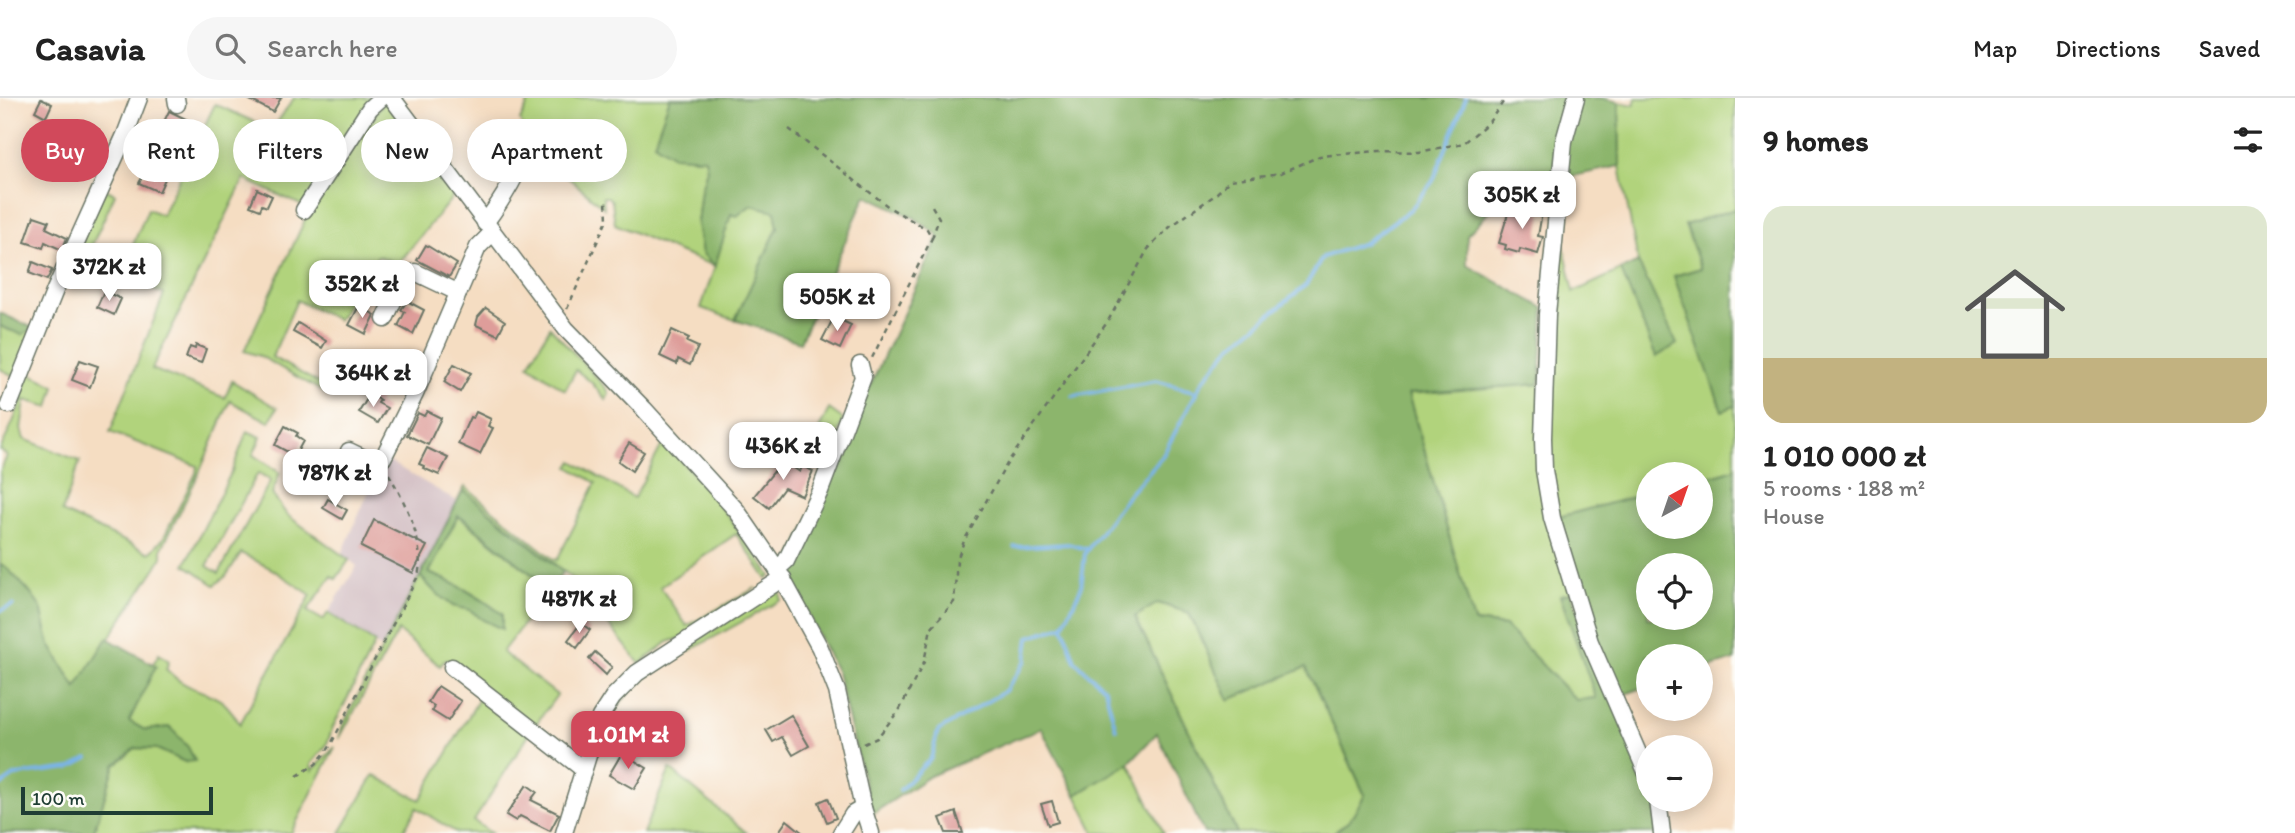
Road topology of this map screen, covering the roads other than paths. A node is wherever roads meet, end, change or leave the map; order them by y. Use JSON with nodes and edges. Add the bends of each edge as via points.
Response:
{"nodes":[{"id":1,"x":139,"y":98,"type":"edge"},
{"id":2,"x":381,"y":98,"type":"edge"},
{"id":3,"x":391,"y":98,"type":"edge"},
{"id":4,"x":1576,"y":98,"type":"edge"},
{"id":5,"x":510,"y":182,"type":"edge"},
{"id":6,"x":304,"y":210,"type":"dead end"},
{"id":7,"x":489,"y":228,"type":"junction"},
{"id":8,"x":457,"y":292,"type":"junction"},
{"id":9,"x":385,"y":318,"type":"dead end"},
{"id":10,"x":862,"y":371,"type":"road end"},
{"id":11,"x":9,"y":405,"type":"dead end"},
{"id":12,"x":349,"y":451,"type":"dead end"},
{"id":13,"x":780,"y":573,"type":"junction"},
{"id":14,"x":452,"y":667,"type":"dead end"},
{"id":15,"x":1636,"y":748,"type":"edge"},
{"id":16,"x":583,"y":769,"type":"junction"},
{"id":17,"x":863,"y":808,"type":"junction"},
{"id":18,"x":1659,"y":812,"type":"edge"},
{"id":19,"x":564,"y":833,"type":"edge"},
{"id":20,"x":841,"y":833,"type":"edge"},
{"id":21,"x":872,"y":833,"type":"edge"},
{"id":22,"x":1662,"y":833,"type":"edge"}],
"edges":[{"from":1,"to":11,"type":"street"},
{"from":2,"to":6,"type":"street"},
{"from":3,"to":7,"type":"street"},
{"from":4,"to":15,"type":"street","via":[[1564,141],[1548,301],[1544,470],[1554,526],[1590,642]]},
{"from":5,"to":7,"type":"street"},
{"from":7,"to":8,"type":"street"},
{"from":7,"to":13,"type":"street","via":[[560,321],[737,511]]},
{"from":8,"to":9,"type":"street","via":[[415,272],[404,278]]},
{"from":8,"to":12,"type":"street","via":[[383,458],[370,461]]},
{"from":10,"to":13,"type":"street","via":[[809,515]]},
{"from":13,"to":16,"type":"street","via":[[637,673],[600,717]]},
{"from":13,"to":17,"type":"street","via":[[837,691]]},
{"from":14,"to":16,"type":"street"},
{"from":16,"to":19,"type":"street"},
{"from":17,"to":20,"type":"street","via":[[853,814]]},
{"from":17,"to":21,"type":"street"},
{"from":18,"to":22,"type":"street"}]}
